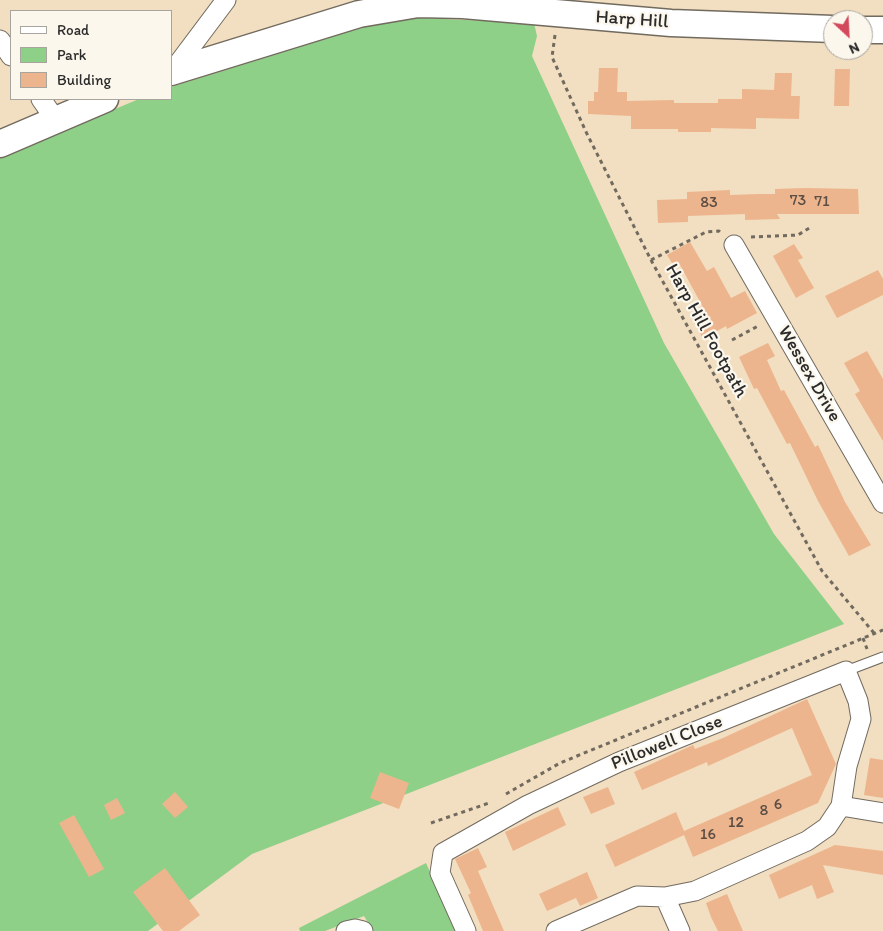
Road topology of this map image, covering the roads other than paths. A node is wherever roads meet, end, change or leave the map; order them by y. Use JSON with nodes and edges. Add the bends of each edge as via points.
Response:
{"nodes":[{"id":1,"x":226,"y":0,"type":"edge"},
{"id":2,"x":823,"y":30,"type":"edge"},
{"id":3,"x":0,"y":40,"type":"edge"},
{"id":4,"x":10,"y":55,"type":"edge"},
{"id":5,"x":172,"y":72,"type":"edge"},
{"id":6,"x":100,"y":100,"type":"edge"},
{"id":7,"x":48,"y":109,"type":"edge"},
{"id":8,"x":0,"y":144,"type":"edge"},
{"id":9,"x":734,"y":245,"type":"road end"},
{"id":10,"x":883,"y":503,"type":"edge"},
{"id":11,"x":883,"y":657,"type":"edge"},
{"id":12,"x":846,"y":671,"type":"junction"},
{"id":13,"x":841,"y":806,"type":"junction"},
{"id":14,"x":883,"y":813,"type":"edge"},
{"id":15,"x":665,"y":897,"type":"junction"},
{"id":16,"x":466,"y":931,"type":"edge"},
{"id":17,"x":556,"y":931,"type":"edge"},
{"id":18,"x":680,"y":931,"type":"edge"}],
"edges":[{"from":1,"to":5,"type":"street"},
{"from":2,"to":5,"type":"street","name":"Harp Hill","via":[[671,23],[456,5],[395,6],[359,14]]},
{"from":3,"to":4,"type":"street"},
{"from":6,"to":7,"type":"street"},
{"from":7,"to":8,"type":"street"},
{"from":9,"to":10,"type":"street","name":"Wessex Drive"},
{"from":11,"to":12,"type":"lane"},
{"from":12,"to":13,"type":"street","via":[[858,701],[861,719],[847,766]]},
{"from":12,"to":16,"type":"street","name":"Pillowell Close","via":[[619,762],[528,805],[443,854],[440,873]]},
{"from":13,"to":14,"type":"street"},
{"from":13,"to":15,"type":"street","via":[[827,827],[807,841],[695,891]]},
{"from":15,"to":17,"type":"street","via":[[637,896]]},
{"from":15,"to":18,"type":"street"}]}
